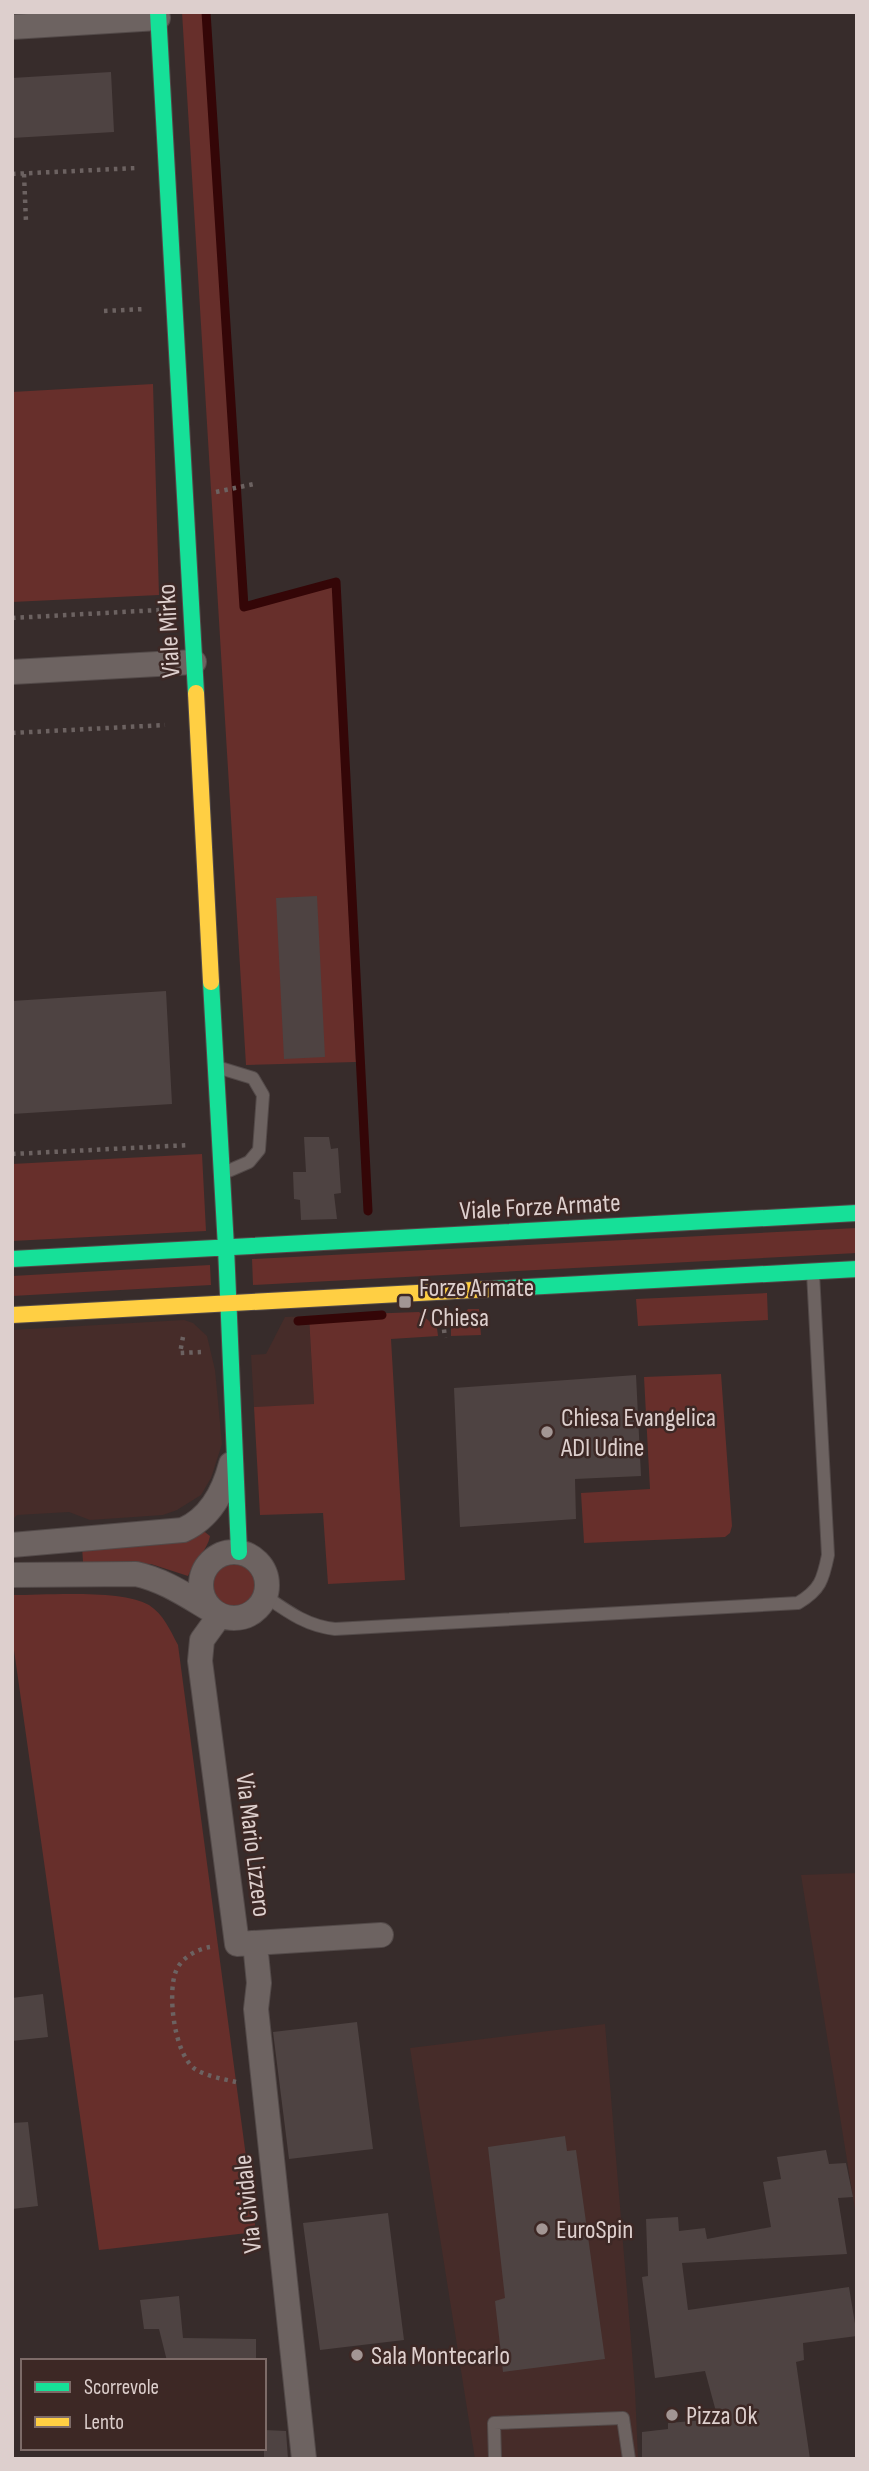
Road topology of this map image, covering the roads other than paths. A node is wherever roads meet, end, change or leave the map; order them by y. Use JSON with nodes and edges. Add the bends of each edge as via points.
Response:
{"nodes":[{"id":1,"x":158,"y":15,"type":"edge"},
{"id":2,"x":12,"y":27,"type":"edge"},
{"id":3,"x":194,"y":662,"type":"junction"},
{"id":4,"x":12,"y":672,"type":"edge"},
{"id":5,"x":216,"y":1067,"type":"junction"},
{"id":6,"x":222,"y":1174,"type":"junction"},
{"id":7,"x":857,"y":1213,"type":"edge"},
{"id":8,"x":226,"y":1247,"type":"junction"},
{"id":9,"x":12,"y":1259,"type":"edge"},
{"id":10,"x":857,"y":1269,"type":"edge"},
{"id":11,"x":813,"y":1272,"type":"junction"},
{"id":12,"x":229,"y":1303,"type":"junction"},
{"id":13,"x":12,"y":1315,"type":"edge"},
{"id":14,"x":236,"y":1446,"type":"junction"},
{"id":15,"x":12,"y":1545,"type":"edge"},
{"id":16,"x":239,"y":1552,"type":"junction"},
{"id":17,"x":12,"y":1575,"type":"edge"},
{"id":18,"x":265,"y":1596,"type":"junction"},
{"id":19,"x":216,"y":1613,"type":"junction"},
{"id":20,"x":382,"y":1935,"type":"dead end"},
{"id":21,"x":246,"y":1943,"type":"junction"},
{"id":22,"x":304,"y":2459,"type":"edge"},
{"id":23,"x":495,"y":2459,"type":"edge"},
{"id":24,"x":629,"y":2459,"type":"edge"}],
"edges":[{"from":1,"to":2,"type":"street"},
{"from":1,"to":3,"type":"street","name":"Viale Mirko"},
{"from":3,"to":4,"type":"street"},
{"from":3,"to":5,"type":"street","name":"Viale Mirko"},
{"from":5,"to":6,"type":"street","name":"Viale Mirko"},
{"from":5,"to":6,"type":"lane","via":[[253,1078],[263,1095],[256,1156]]},
{"from":6,"to":8,"type":"street","name":"Viale Mirko"},
{"from":7,"to":8,"type":"street","name":"Viale Forze Armate"},
{"from":8,"to":9,"type":"street","name":"Viale Forze Armate"},
{"from":8,"to":12,"type":"street"},
{"from":10,"to":11,"type":"street"},
{"from":11,"to":12,"type":"street"},
{"from":11,"to":18,"type":"lane","via":[[828,1555],[824,1578],[812,1595],[798,1603],[335,1629],[303,1622]]},
{"from":12,"to":13,"type":"street"},
{"from":12,"to":14,"type":"street"},
{"from":14,"to":15,"type":"street","via":[[220,1494],[200,1520],[183,1530]]},
{"from":14,"to":16,"type":"street"},
{"from":16,"to":18,"type":"street","via":[[262,1568]]},
{"from":16,"to":19,"type":"street","via":[[216,1556],[202,1574],[202,1597]]},
{"from":17,"to":19,"type":"street","via":[[136,1574],[168,1585]]},
{"from":18,"to":19,"type":"street","via":[[252,1613],[231,1618]]},
{"from":19,"to":21,"type":"street","name":"Via Mario Lizzero","via":[[202,1640],[200,1661]]},
{"from":20,"to":21,"type":"street","name":"Via Mario Lizzero"},
{"from":21,"to":22,"type":"street","name":"Via Cividale","via":[[259,1983],[256,2009]]},
{"from":23,"to":24,"type":"lane","via":[[494,2423],[623,2418]]}]}
